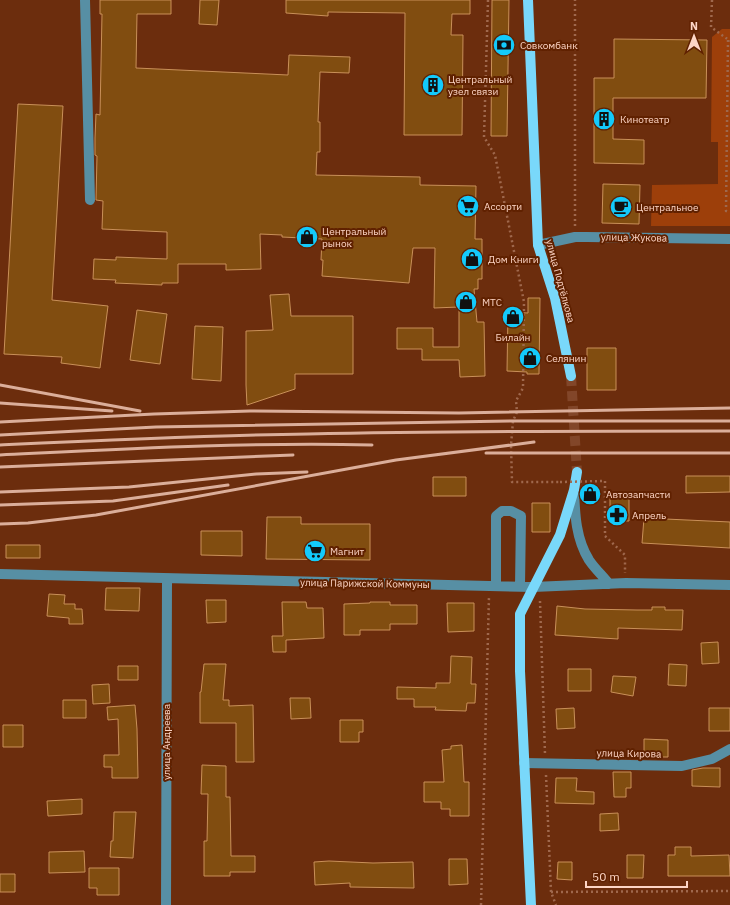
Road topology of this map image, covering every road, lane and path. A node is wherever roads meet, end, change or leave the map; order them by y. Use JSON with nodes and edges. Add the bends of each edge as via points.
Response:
{"nodes":[{"id":1,"x":85,"y":0,"type":"edge"},
{"id":2,"x":488,"y":0,"type":"edge"},
{"id":3,"x":528,"y":0,"type":"edge"},
{"id":4,"x":576,"y":0,"type":"edge"},
{"id":5,"x":712,"y":0,"type":"edge"},
{"id":6,"x":729,"y":41,"type":"edge"},
{"id":7,"x":729,"y":111,"type":"edge"},
{"id":8,"x":728,"y":137,"type":"edge"},
{"id":9,"x":727,"y":177,"type":"junction"},
{"id":10,"x":730,"y":180,"type":"edge"},
{"id":11,"x":90,"y":200,"type":"dead end"},
{"id":12,"x":728,"y":206,"type":"edge"},
{"id":13,"x":730,"y":211,"type":"edge"},
{"id":14,"x":575,"y":237,"type":"junction"},
{"id":15,"x":730,"y":239,"type":"edge"},
{"id":16,"x":538,"y":245,"type":"junction"},
{"id":17,"x":572,"y":376,"type":"tunnel mouth"},
{"id":18,"x":577,"y":472,"type":"tunnel mouth"},
{"id":19,"x":574,"y":490,"type":"junction"},
{"id":20,"x":0,"y":574,"type":"edge"},
{"id":21,"x":167,"y":579,"type":"junction"},
{"id":22,"x":609,"y":584,"type":"junction"},
{"id":23,"x":626,"y":584,"type":"junction"},
{"id":24,"x":730,"y":585,"type":"edge"},
{"id":25,"x":492,"y":586,"type":"junction"},
{"id":26,"x":520,"y":586,"type":"junction"},
{"id":27,"x":545,"y":586,"type":"junction"},
{"id":28,"x":533,"y":587,"type":"junction"},
{"id":29,"x":730,"y":749,"type":"edge"},
{"id":30,"x":524,"y":764,"type":"junction"},
{"id":31,"x":545,"y":764,"type":"junction"},
{"id":32,"x":730,"y":891,"type":"edge"},
{"id":33,"x":551,"y":892,"type":"junction"},
{"id":34,"x":166,"y":905,"type":"edge"},
{"id":35,"x":481,"y":905,"type":"edge"},
{"id":36,"x":531,"y":905,"type":"edge"},
{"id":37,"x":556,"y":905,"type":"edge"}],
"edges":[{"from":1,"to":11,"type":"street"},
{"from":2,"to":23,"type":"path","bridge":true,"via":[[484,137],[496,155],[524,302],[522,388],[516,401],[517,412],[513,421],[512,482],[605,481],[605,536],[625,555]]},
{"from":3,"to":16,"type":"main road","name":"улица Подтёлкова"},
{"from":4,"to":14,"type":"path"},
{"from":5,"to":6,"type":"path","via":[[711,27]]},
{"from":6,"to":7,"type":"path"},
{"from":7,"to":8,"type":"path"},
{"from":8,"to":9,"type":"path"},
{"from":9,"to":10,"type":"path"},
{"from":9,"to":12,"type":"path"},
{"from":12,"to":13,"type":"path","via":[[726,211]]},
{"from":14,"to":15,"type":"street","name":"улица Жукова"},
{"from":14,"to":16,"type":"street","name":"улица Жукова"},
{"from":16,"to":17,"type":"main road","name":"улица Подтёлкова","via":[[555,298]]},
{"from":18,"to":19,"type":"main road"},
{"from":19,"to":22,"type":"street","via":[[576,524],[584,548]]},
{"from":19,"to":28,"type":"main road","via":[[560,535]]},
{"from":20,"to":21,"type":"street","name":"улица Парижской Коммуны"},
{"from":21,"to":25,"type":"street","name":"улица Парижской Коммуны"},
{"from":21,"to":34,"type":"street","name":"улица Андреева"},
{"from":22,"to":23,"type":"street","name":"улица Парижской Коммуны"},
{"from":22,"to":27,"type":"street","name":"улица Парижской Коммуны"},
{"from":23,"to":24,"type":"street","name":"улица Парижской Коммуны"},
{"from":25,"to":26,"type":"street","name":"улица Парижской Коммуны"},
{"from":25,"to":26,"type":"street","via":[[496,516],[502,511],[511,511],[521,516]]},
{"from":25,"to":35,"type":"path"},
{"from":26,"to":28,"type":"street","name":"улица Парижской Коммуны"},
{"from":27,"to":28,"type":"street","name":"улица Парижской Коммуны"},
{"from":27,"to":31,"type":"path","via":[[540,597]]},
{"from":28,"to":30,"type":"main road","via":[[520,614]]},
{"from":29,"to":31,"type":"street","name":"улица Кирова","via":[[712,759],[682,766]]},
{"from":30,"to":31,"type":"street","name":"улица Кирова"},
{"from":30,"to":36,"type":"main road"},
{"from":31,"to":33,"type":"path"},
{"from":32,"to":33,"type":"path"},
{"from":33,"to":37,"type":"path"}]}
